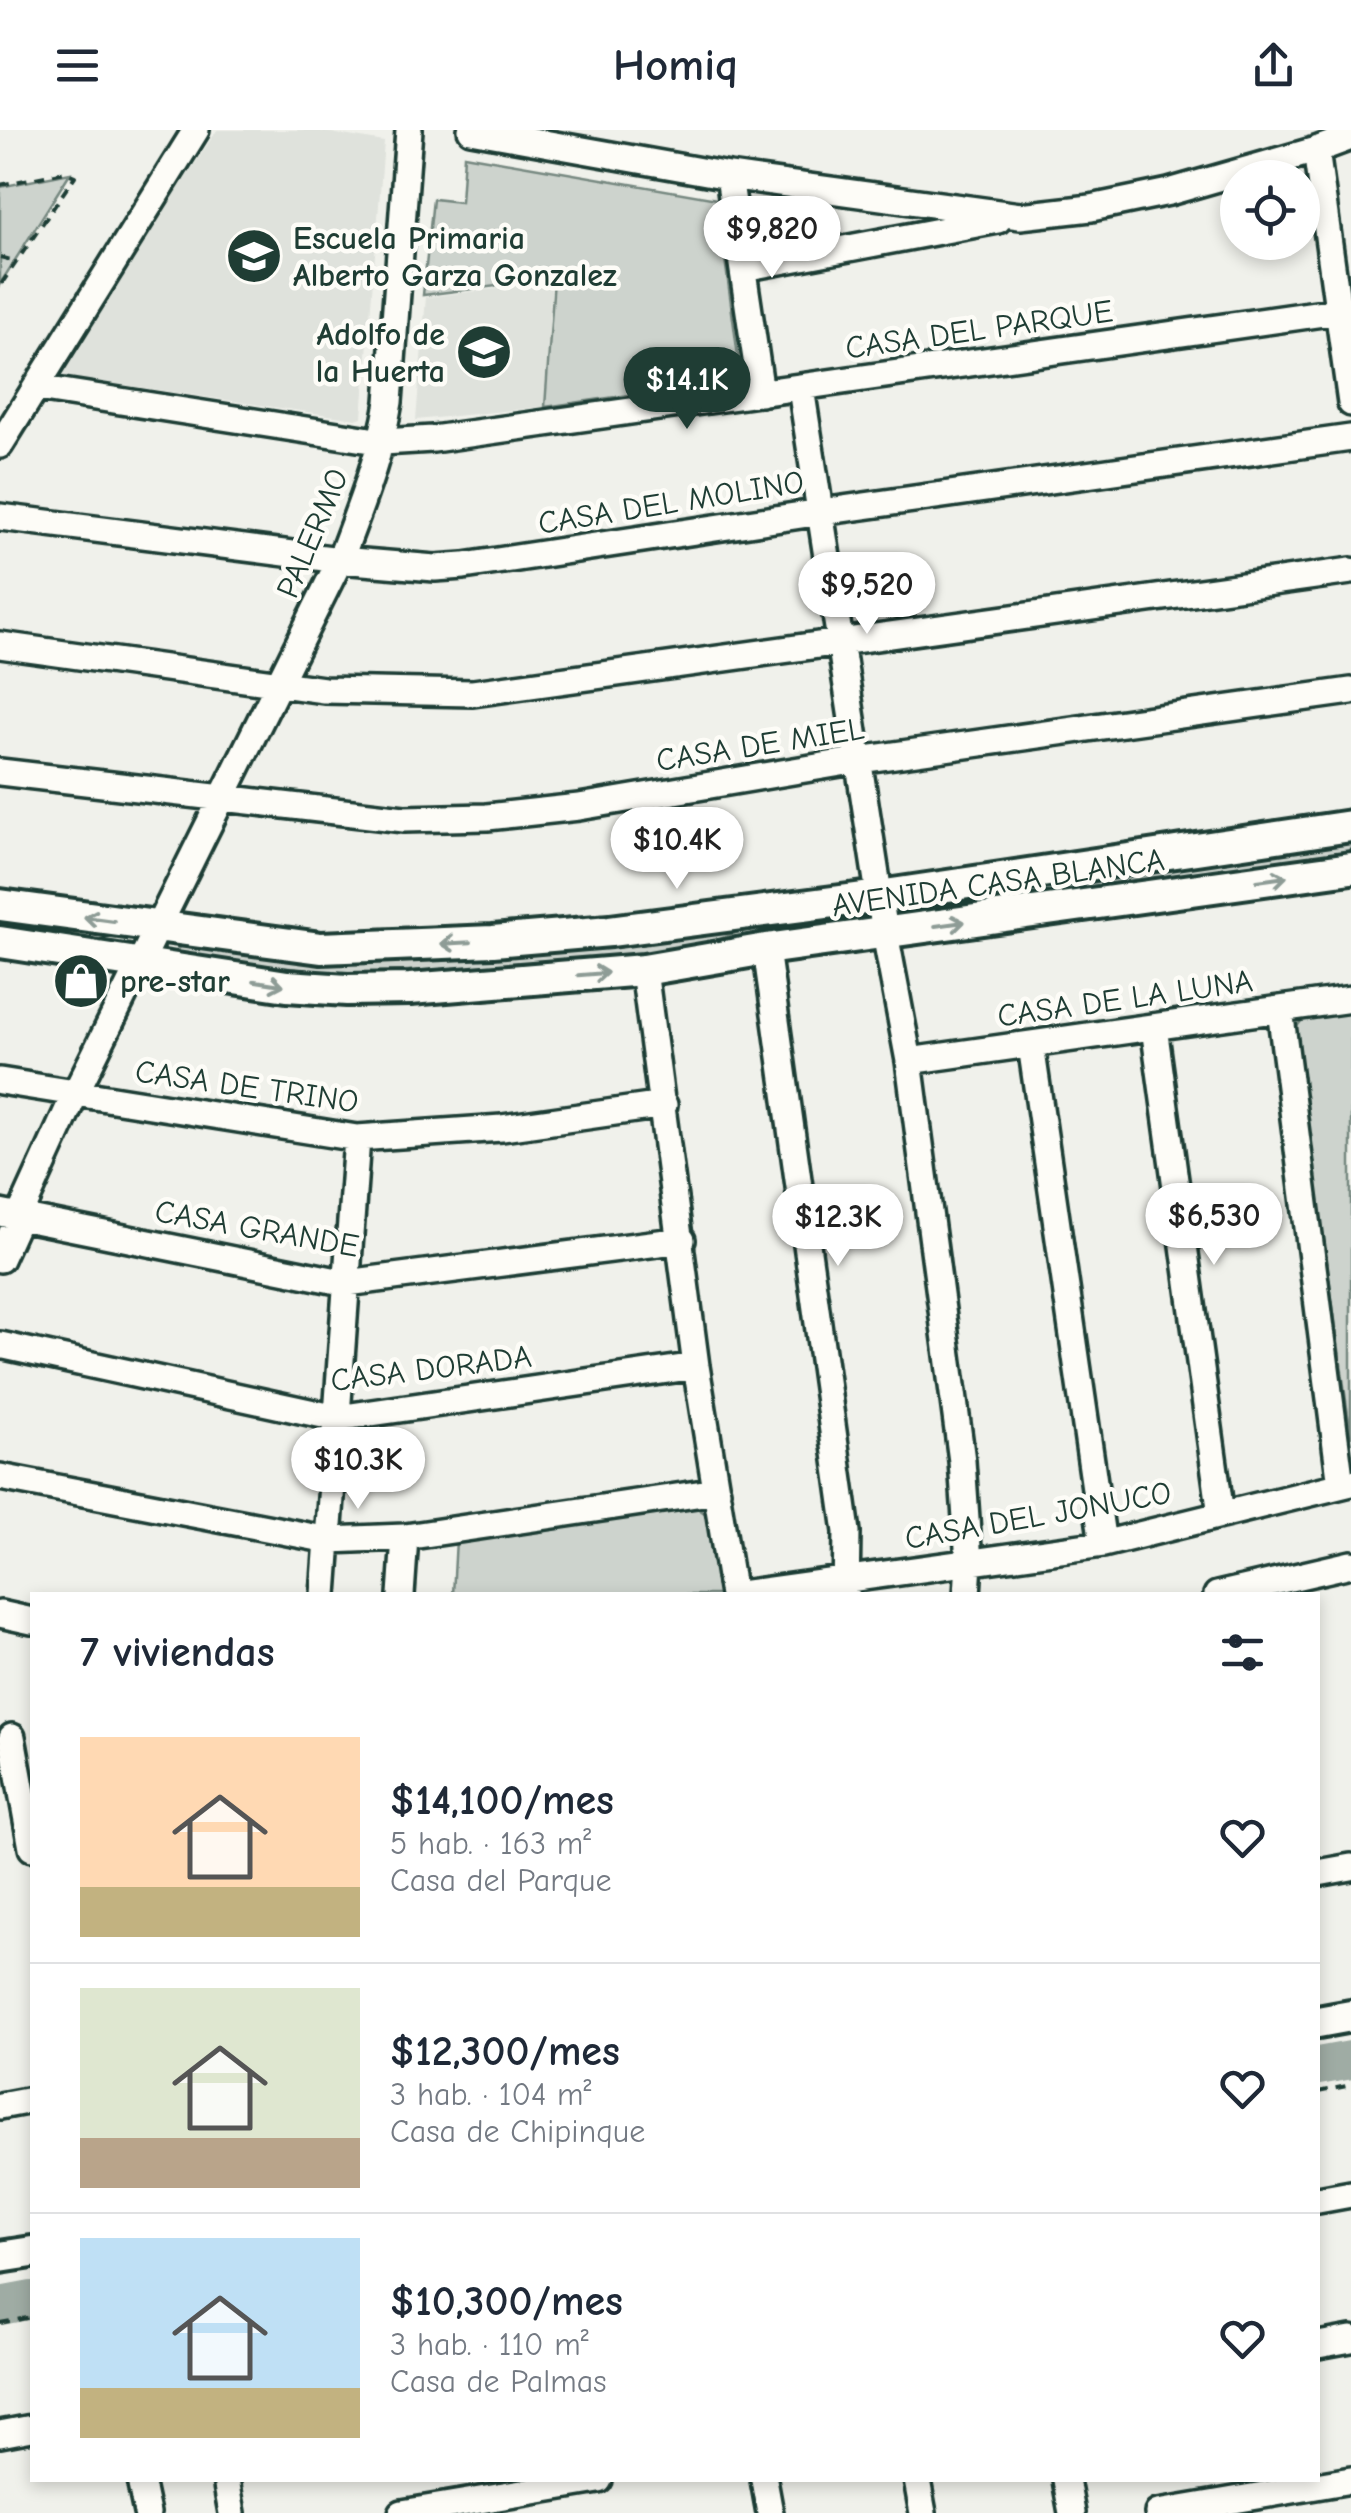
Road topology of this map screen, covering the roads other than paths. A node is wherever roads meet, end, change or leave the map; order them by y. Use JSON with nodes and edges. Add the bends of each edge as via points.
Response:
{"nodes":[{"id":1,"x":196,"y":130,"type":"edge"},
{"id":2,"x":409,"y":130,"type":"edge"},
{"id":3,"x":471,"y":130,"type":"edge"},
{"id":4,"x":1351,"y":137,"type":"edge"},
{"id":5,"x":1316,"y":150,"type":"junction"},
{"id":6,"x":730,"y":176,"type":"junction"},
{"id":7,"x":1020,"y":216,"type":"junction"},
{"id":8,"x":743,"y":268,"type":"junction"},
{"id":9,"x":1336,"y":312,"type":"junction"},
{"id":10,"x":37,"y":388,"type":"junction"},
{"id":11,"x":801,"y":388,"type":"junction"},
{"id":12,"x":760,"y":393,"type":"junction"},
{"id":13,"x":1351,"y":402,"type":"edge"},
{"id":14,"x":1351,"y":438,"type":"edge"},
{"id":15,"x":383,"y":442,"type":"junction"},
{"id":16,"x":0,"y":445,"type":"edge"},
{"id":17,"x":820,"y":512,"type":"junction"},
{"id":18,"x":0,"y":517,"type":"edge"},
{"id":19,"x":340,"y":560,"type":"junction"},
{"id":20,"x":1351,"y":572,"type":"edge"},
{"id":21,"x":840,"y":642,"type":"junction"},
{"id":22,"x":0,"y":645,"type":"edge"},
{"id":23,"x":280,"y":682,"type":"junction"},
{"id":24,"x":1351,"y":691,"type":"edge"},
{"id":25,"x":859,"y":760,"type":"junction"},
{"id":26,"x":0,"y":772,"type":"edge"},
{"id":27,"x":222,"y":800,"type":"junction"},
{"id":28,"x":1351,"y":826,"type":"edge"},
{"id":29,"x":1351,"y":868,"type":"edge"},
{"id":30,"x":880,"y":896,"type":"junction"},
{"id":31,"x":0,"y":906,"type":"edge"},
{"id":32,"x":156,"y":928,"type":"junction"},
{"id":33,"x":885,"y":933,"type":"junction"},
{"id":34,"x":0,"y":942,"type":"edge"},
{"id":35,"x":766,"y":949,"type":"junction"},
{"id":36,"x":140,"y":962,"type":"junction"},
{"id":37,"x":644,"y":970,"type":"junction"},
{"id":38,"x":1351,"y":1000,"type":"edge"},
{"id":39,"x":1280,"y":1009,"type":"junction"},
{"id":40,"x":1154,"y":1027,"type":"junction"},
{"id":41,"x":1031,"y":1045,"type":"junction"},
{"id":42,"x":909,"y":1061,"type":"junction"},
{"id":43,"x":0,"y":1081,"type":"edge"},
{"id":44,"x":75,"y":1094,"type":"junction"},
{"id":45,"x":664,"y":1105,"type":"junction"},
{"id":46,"x":357,"y":1138,"type":"junction"},
{"id":47,"x":10,"y":1214,"type":"edge"},
{"id":48,"x":682,"y":1240,"type":"junction"},
{"id":49,"x":0,"y":1259,"type":"edge"},
{"id":50,"x":347,"y":1283,"type":"junction"},
{"id":51,"x":0,"y":1345,"type":"edge"},
{"id":52,"x":696,"y":1366,"type":"junction"},
{"id":53,"x":337,"y":1418,"type":"junction"},
{"id":54,"x":0,"y":1477,"type":"edge"},
{"id":55,"x":1346,"y":1484,"type":"edge"},
{"id":56,"x":717,"y":1491,"type":"junction"},
{"id":57,"x":1221,"y":1516,"type":"junction"},
{"id":58,"x":406,"y":1537,"type":"junction"},
{"id":59,"x":328,"y":1540,"type":"junction"},
{"id":60,"x":1103,"y":1544,"type":"junction"},
{"id":61,"x":969,"y":1562,"type":"junction"},
{"id":62,"x":1350,"y":1568,"type":"edge"},
{"id":63,"x":845,"y":1587,"type":"edge"},
{"id":64,"x":324,"y":1592,"type":"edge"},
{"id":65,"x":401,"y":1592,"type":"edge"},
{"id":66,"x":733,"y":1592,"type":"edge"},
{"id":67,"x":775,"y":1592,"type":"edge"},
{"id":68,"x":967,"y":1592,"type":"edge"},
{"id":69,"x":1233,"y":1592,"type":"edge"},
{"id":70,"x":0,"y":1614,"type":"edge"},
{"id":71,"x":30,"y":1621,"type":"edge"},
{"id":72,"x":15,"y":1738,"type":"edge"},
{"id":73,"x":30,"y":1835,"type":"edge"},
{"id":74,"x":1351,"y":1867,"type":"edge"},
{"id":75,"x":1320,"y":1873,"type":"edge"},
{"id":76,"x":1351,"y":2016,"type":"edge"},
{"id":77,"x":1320,"y":2022,"type":"edge"},
{"id":78,"x":30,"y":2100,"type":"edge"},
{"id":79,"x":0,"y":2106,"type":"edge"},
{"id":80,"x":1351,"y":2194,"type":"edge"},
{"id":81,"x":1320,"y":2200,"type":"edge"},
{"id":82,"x":30,"y":2252,"type":"edge"},
{"id":83,"x":0,"y":2257,"type":"edge"},
{"id":84,"x":1351,"y":2338,"type":"edge"},
{"id":85,"x":1320,"y":2345,"type":"edge"},
{"id":86,"x":30,"y":2428,"type":"edge"},
{"id":87,"x":0,"y":2434,"type":"edge"},
{"id":88,"x":1351,"y":2480,"type":"edge"},
{"id":89,"x":140,"y":2482,"type":"edge"},
{"id":90,"x":226,"y":2482,"type":"edge"},
{"id":91,"x":587,"y":2482,"type":"edge"},
{"id":92,"x":764,"y":2482,"type":"edge"},
{"id":93,"x":917,"y":2482,"type":"edge"},
{"id":94,"x":1066,"y":2482,"type":"edge"},
{"id":95,"x":147,"y":2513,"type":"edge"},
{"id":96,"x":232,"y":2513,"type":"edge"},
{"id":97,"x":402,"y":2513,"type":"edge"},
{"id":98,"x":770,"y":2513,"type":"edge"},
{"id":99,"x":922,"y":2513,"type":"edge"},
{"id":100,"x":1072,"y":2513,"type":"edge"},
{"id":101,"x":1158,"y":2513,"type":"edge"}],
"edges":[{"from":1,"to":10,"type":"street"},
{"from":2,"to":15,"type":"street","name":"PALERMO"},
{"from":3,"to":6,"type":"street"},
{"from":4,"to":5,"type":"street"},
{"from":5,"to":7,"type":"street","via":[[1142,198]]},
{"from":5,"to":9,"type":"street"},
{"from":6,"to":7,"type":"street"},
{"from":6,"to":8,"type":"street"},
{"from":7,"to":8,"type":"street"},
{"from":8,"to":12,"type":"street"},
{"from":9,"to":11,"type":"street","name":"CASA DEL PARQUE"},
{"from":9,"to":13,"type":"street"},
{"from":10,"to":15,"type":"street","name":"CASA DEL PARQUE"},
{"from":10,"to":16,"type":"street"},
{"from":11,"to":12,"type":"street","name":"CASA DEL PARQUE"},
{"from":11,"to":17,"type":"street"},
{"from":12,"to":15,"type":"street","name":"CASA DEL PARQUE"},
{"from":14,"to":17,"type":"street","name":"CASA DEL MOLINO"},
{"from":15,"to":19,"type":"street","name":"PALERMO"},
{"from":17,"to":19,"type":"street","name":"CASA DEL MOLINO","via":[[494,563],[434,568]]},
{"from":17,"to":21,"type":"street"},
{"from":18,"to":19,"type":"street","name":"CASA DEL MOLINO"},
{"from":19,"to":23,"type":"street","name":"PALERMO"},
{"from":20,"to":21,"type":"street"},
{"from":21,"to":23,"type":"street","via":[[472,693],[370,694]]},
{"from":21,"to":25,"type":"street"},
{"from":22,"to":23,"type":"street"},
{"from":23,"to":27,"type":"street","name":"PALERMO"},
{"from":24,"to":25,"type":"street","name":"CASA DE MIEL"},
{"from":25,"to":27,"type":"street","name":"CASA DE MIEL","via":[[488,817],[404,820]]},
{"from":25,"to":30,"type":"street"},
{"from":26,"to":27,"type":"street","name":"CASA DE MIEL"},
{"from":27,"to":32,"type":"street","name":"PALERMO"},
{"from":28,"to":30,"type":"street","name":"AVENIDA CASA BLANCA"},
{"from":33,"to":29,"type":"street","name":"AVENIDA CASA BLANCA","one_way":true},
{"from":30,"to":32,"type":"street","name":"AVENIDA CASA BLANCA","one_way":true,"via":[[610,931],[347,949]]},
{"from":30,"to":33,"type":"street"},
{"from":32,"to":31,"type":"street","name":"AVENIDA CASA BLANCA","one_way":true},
{"from":32,"to":36,"type":"street","name":"PALERMO"},
{"from":33,"to":35,"type":"street","name":"AVENIDA CASA BLANCA"},
{"from":33,"to":42,"type":"street"},
{"from":34,"to":36,"type":"street","name":"AVENIDA CASA BLANCA"},
{"from":35,"to":37,"type":"street","name":"AVENIDA CASA BLANCA"},
{"from":35,"to":63,"type":"street","via":[[847,1532]]},
{"from":36,"to":37,"type":"street","name":"AVENIDA CASA BLANCA","one_way":true,"via":[[287,986],[376,990]]},
{"from":36,"to":44,"type":"street","name":"PALERMO"},
{"from":37,"to":45,"type":"street"},
{"from":38,"to":39,"type":"street","name":"CASA DE LA LUNA"},
{"from":39,"to":40,"type":"street","name":"CASA DE LA LUNA"},
{"from":39,"to":55,"type":"street"},
{"from":40,"to":41,"type":"street","name":"CASA DE LA LUNA"},
{"from":40,"to":57,"type":"street"},
{"from":41,"to":42,"type":"street","name":"CASA DE LA LUNA"},
{"from":41,"to":60,"type":"street"},
{"from":42,"to":61,"type":"street","via":[[962,1461]]},
{"from":43,"to":44,"type":"street","name":"CASA DE TRINO"},
{"from":44,"to":46,"type":"street","name":"CASA DE TRINO"},
{"from":44,"to":47,"type":"street","name":"PALERMO"},
{"from":45,"to":46,"type":"street","name":"CASA DE TRINO","via":[[502,1128]]},
{"from":45,"to":48,"type":"street"},
{"from":46,"to":50,"type":"street"},
{"from":47,"to":49,"type":"street","name":"PALERMO"},
{"from":47,"to":50,"type":"street","name":"CASA GRANDE"},
{"from":48,"to":50,"type":"street","name":"CASA GRANDE"},
{"from":48,"to":52,"type":"street"},
{"from":50,"to":53,"type":"street"},
{"from":51,"to":53,"type":"street","name":"CASA DORADA"},
{"from":52,"to":53,"type":"street","name":"CASA DORADA"},
{"from":52,"to":56,"type":"street"},
{"from":53,"to":59,"type":"street"},
{"from":54,"to":59,"type":"street"},
{"from":55,"to":57,"type":"street","name":"CASA DEL JONUCO"},
{"from":56,"to":58,"type":"street"},
{"from":56,"to":66,"type":"street"},
{"from":57,"to":60,"type":"street","name":"CASA DEL JONUCO"},
{"from":58,"to":59,"type":"street"},
{"from":58,"to":65,"type":"street"},
{"from":59,"to":64,"type":"street"},
{"from":60,"to":61,"type":"street","name":"CASA DEL JONUCO"},
{"from":61,"to":63,"type":"street","name":"CASA DEL JONUCO"},
{"from":61,"to":68,"type":"street"},
{"from":62,"to":69,"type":"street"},
{"from":63,"to":67,"type":"street","name":"CASA DEL JONUCO"},
{"from":70,"to":71,"type":"street"},
{"from":72,"to":73,"type":"street"},
{"from":74,"to":75,"type":"street"},
{"from":76,"to":77,"type":"street"},
{"from":78,"to":79,"type":"street"},
{"from":80,"to":81,"type":"street"},
{"from":82,"to":83,"type":"street"},
{"from":84,"to":85,"type":"street"},
{"from":86,"to":87,"type":"street"},
{"from":88,"to":101,"type":"street"},
{"from":89,"to":95,"type":"street"},
{"from":90,"to":96,"type":"street"},
{"from":91,"to":97,"type":"street"},
{"from":92,"to":98,"type":"street"},
{"from":93,"to":99,"type":"street"},
{"from":94,"to":100,"type":"street"}]}
